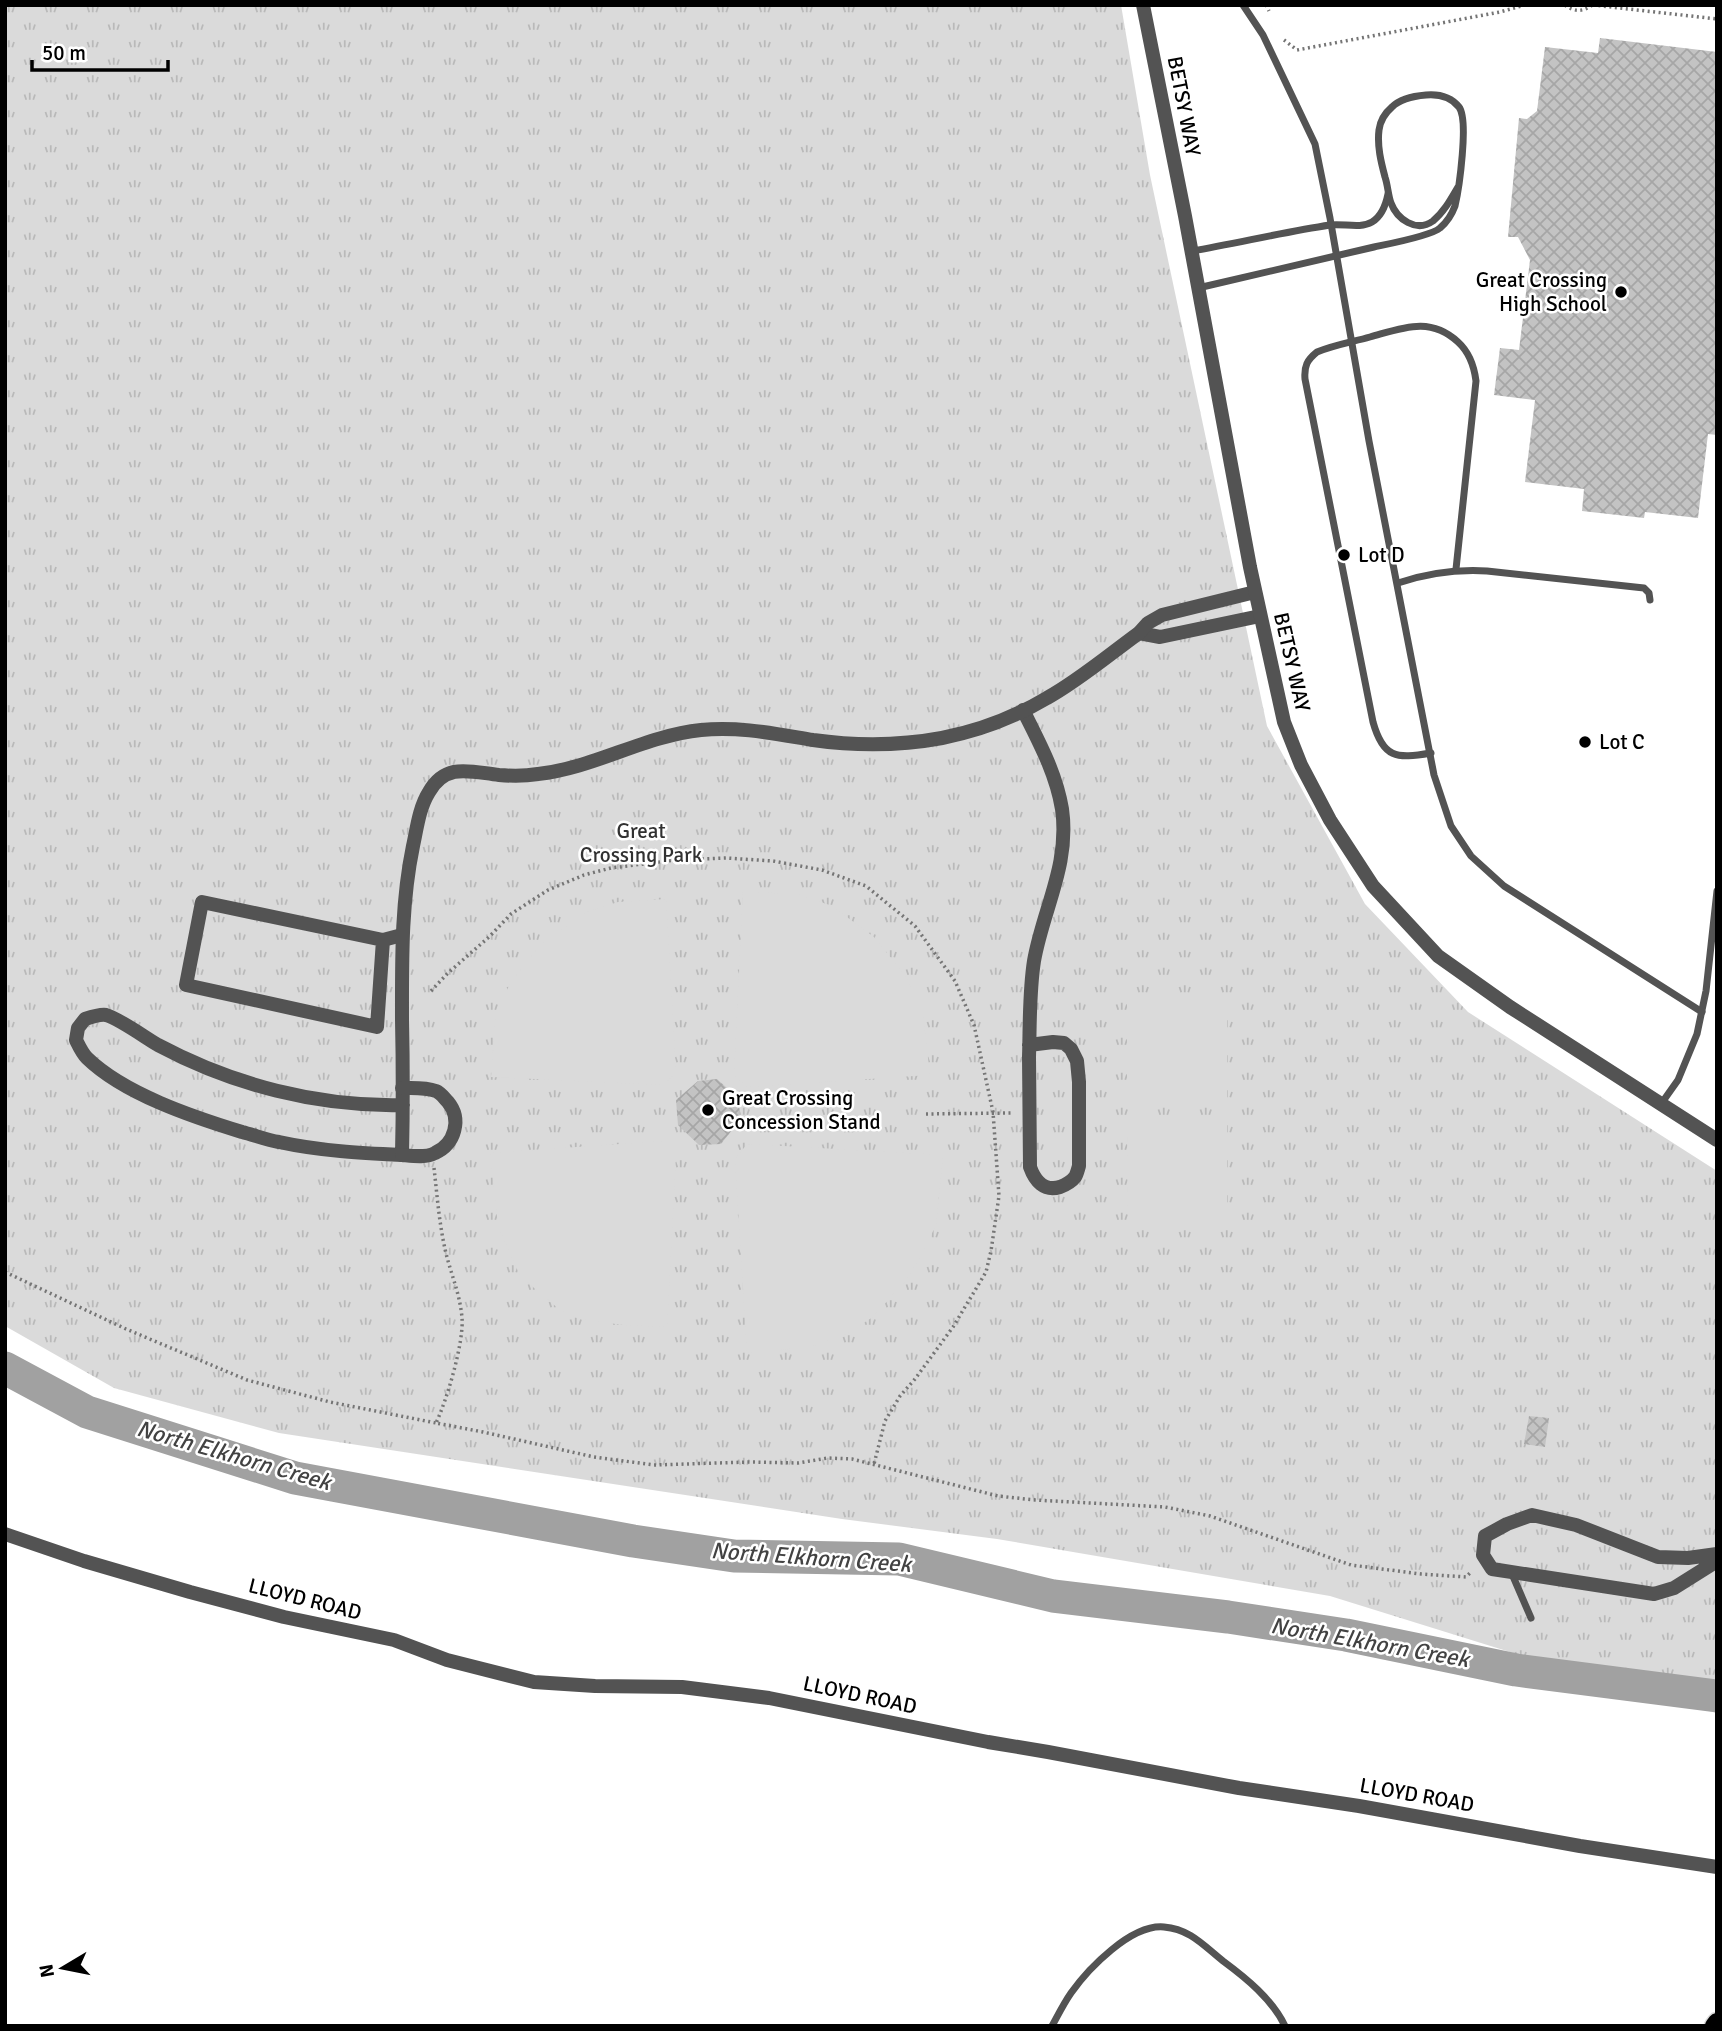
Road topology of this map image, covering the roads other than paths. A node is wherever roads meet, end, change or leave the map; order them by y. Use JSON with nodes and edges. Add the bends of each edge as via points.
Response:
{"nodes":[{"id":1,"x":1143,"y":5,"type":"edge"},
{"id":2,"x":1243,"y":5,"type":"edge"},
{"id":3,"x":1458,"y":187,"type":"junction"},
{"id":4,"x":1388,"y":190,"type":"junction"},
{"id":5,"x":1331,"y":225,"type":"junction"},
{"id":6,"x":1192,"y":251,"type":"junction"},
{"id":7,"x":1336,"y":256,"type":"junction"},
{"id":8,"x":1198,"y":288,"type":"junction"},
{"id":9,"x":1352,"y":342,"type":"junction"},
{"id":10,"x":1456,"y":569,"type":"junction"},
{"id":11,"x":1398,"y":583,"type":"junction"},
{"id":12,"x":1255,"y":592,"type":"junction"},
{"id":13,"x":1650,"y":600,"type":"dead end"},
{"id":14,"x":1191,"y":608,"type":"junction"},
{"id":15,"x":1260,"y":616,"type":"junction"},
{"id":16,"x":1196,"y":629,"type":"junction"},
{"id":17,"x":1139,"y":633,"type":"junction"},
{"id":18,"x":1023,"y":710,"type":"junction"},
{"id":19,"x":1431,"y":754,"type":"junction"},
{"id":20,"x":1717,"y":891,"type":"edge"},
{"id":21,"x":402,"y":935,"type":"junction"},
{"id":22,"x":383,"y":940,"type":"junction"},
{"id":23,"x":1702,"y":1012,"type":"junction"},
{"id":24,"x":1030,"y":1045,"type":"junction"},
{"id":25,"x":402,"y":1088,"type":"junction"},
{"id":26,"x":1660,"y":1104,"type":"junction"},
{"id":27,"x":403,"y":1105,"type":"junction"},
{"id":28,"x":1717,"y":1140,"type":"edge"},
{"id":29,"x":402,"y":1155,"type":"junction"},
{"id":30,"x":5,"y":1534,"type":"edge"},
{"id":31,"x":1712,"y":1559,"type":"edge"},
{"id":32,"x":1512,"y":1573,"type":"junction"},
{"id":33,"x":1531,"y":1618,"type":"dead end"},
{"id":34,"x":1717,"y":1867,"type":"edge"},
{"id":35,"x":1052,"y":2026,"type":"edge"},
{"id":36,"x":1285,"y":2026,"type":"edge"}],
"edges":[{"from":1,"to":6,"type":"street","name":"BETSY WAY"},
{"from":2,"to":5,"type":"lane","via":[[1263,35],[1315,144]]},
{"from":3,"to":4,"type":"lane","via":[[1446,207],[1425,225],[1399,218]]},
{"from":3,"to":4,"type":"lane","via":[[1465,121],[1460,108],[1436,94],[1400,102],[1382,119],[1379,150]]},
{"from":3,"to":7,"type":"lane","via":[[1450,216],[1438,230]]},
{"from":4,"to":5,"type":"lane","via":[[1385,205],[1372,222]]},
{"from":5,"to":6,"type":"lane"},
{"from":5,"to":7,"type":"lane"},
{"from":6,"to":8,"type":"street","name":"BETSY WAY"},
{"from":7,"to":8,"type":"lane"},
{"from":7,"to":9,"type":"lane"},
{"from":8,"to":12,"type":"street","name":"BETSY WAY"},
{"from":9,"to":10,"type":"lane","via":[[1403,328],[1435,327],[1455,339],[1471,359],[1476,381]]},
{"from":9,"to":11,"type":"lane"},
{"from":9,"to":19,"type":"lane","via":[[1317,352],[1309,359],[1304,367],[1307,391],[1377,735],[1394,755]]},
{"from":10,"to":11,"type":"lane"},
{"from":10,"to":13,"type":"lane","via":[[1644,589]]},
{"from":11,"to":19,"type":"lane"},
{"from":12,"to":14,"type":"street"},
{"from":12,"to":15,"type":"street","name":"BETSY WAY"},
{"from":14,"to":16,"type":"street"},
{"from":14,"to":17,"type":"street","via":[[1162,615]]},
{"from":15,"to":16,"type":"street"},
{"from":15,"to":26,"type":"street","name":"BETSY WAY","via":[[1284,722],[1301,765],[1373,886],[1437,956]]},
{"from":16,"to":17,"type":"street","via":[[1160,637]]},
{"from":17,"to":18,"type":"street","via":[[1048,698]]},
{"from":18,"to":21,"type":"street","via":[[942,738],[878,746],[762,731],[701,730],[539,774],[451,772],[429,791],[421,809],[407,877]]},
{"from":18,"to":24,"type":"street","via":[[1051,766],[1062,810],[1058,878],[1035,959]]},
{"from":19,"to":23,"type":"lane","via":[[1451,826],[1471,856],[1504,886]]},
{"from":20,"to":23,"type":"lane"},
{"from":21,"to":22,"type":"street"},
{"from":21,"to":25,"type":"street"},
{"from":22,"to":22,"type":"street","via":[[202,902],[186,985],[377,1027]]},
{"from":23,"to":26,"type":"lane","via":[[1698,1034],[1678,1080]]},
{"from":24,"to":24,"type":"street","via":[[1030,1167],[1034,1179],[1053,1189],[1075,1177],[1079,1166],[1077,1061],[1064,1043]]},
{"from":25,"to":27,"type":"street"},
{"from":25,"to":29,"type":"street","via":[[438,1091],[456,1120],[449,1142],[435,1153]]},
{"from":26,"to":28,"type":"street","name":"BETSY WAY"},
{"from":27,"to":29,"type":"street"},
{"from":27,"to":29,"type":"street","via":[[342,1104],[234,1078],[107,1016],[85,1019],[78,1028],[76,1040],[85,1056],[124,1085],[161,1103],[277,1142]]},
{"from":30,"to":34,"type":"street","name":"LLOYD ROAD","via":[[190,1591],[394,1640],[447,1660],[534,1682],[682,1687],[769,1698],[1238,1788]]},
{"from":31,"to":32,"type":"street","via":[[1674,1588],[1654,1594]]},
{"from":31,"to":32,"type":"street","via":[[1658,1557],[1576,1525],[1532,1515],[1485,1536],[1483,1555],[1492,1569]]},
{"from":32,"to":33,"type":"lane"},
{"from":35,"to":36,"type":"lane","via":[[1098,1962],[1144,1930],[1163,1927],[1194,1936],[1240,1974],[1278,2012]]}]}
